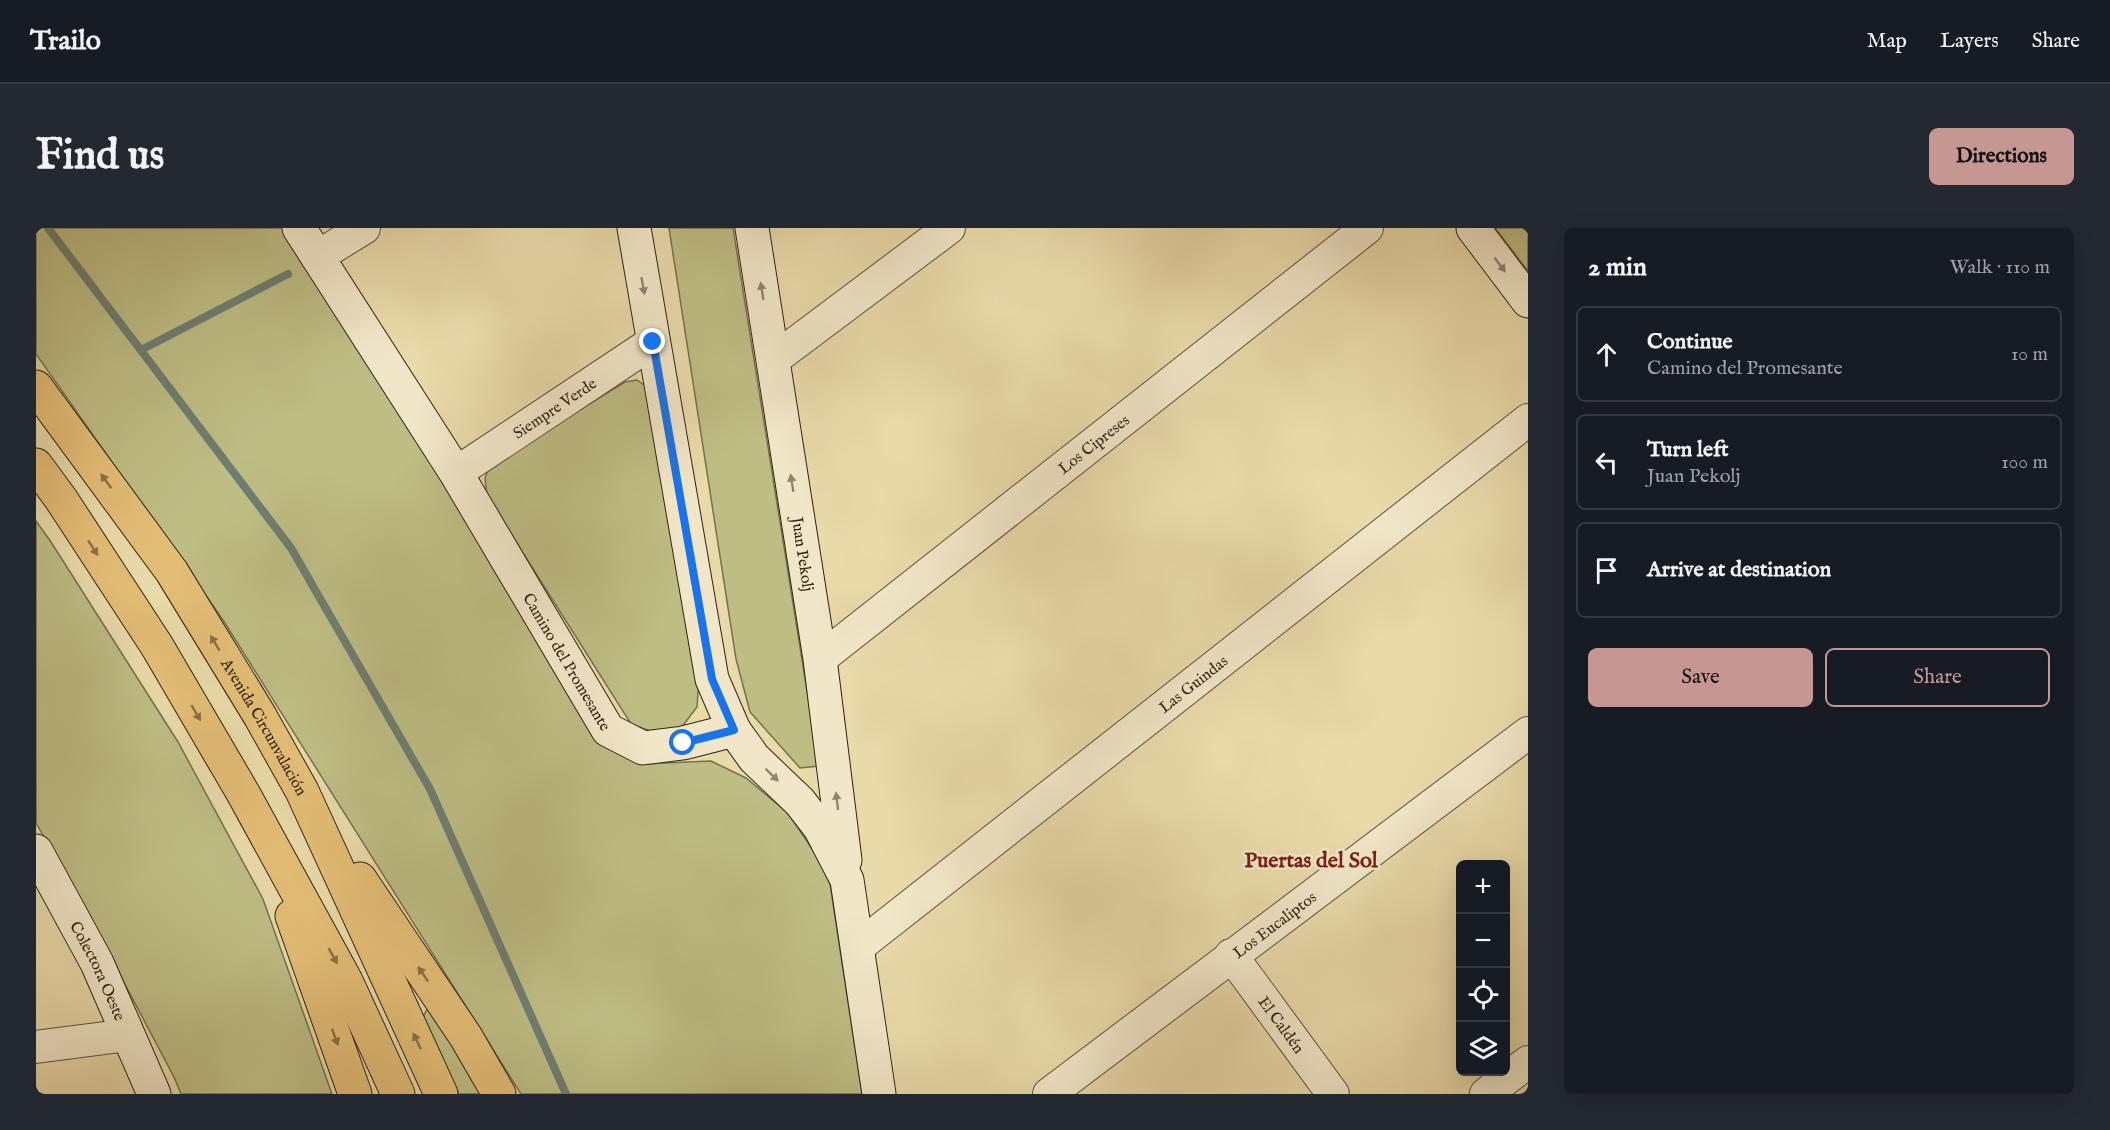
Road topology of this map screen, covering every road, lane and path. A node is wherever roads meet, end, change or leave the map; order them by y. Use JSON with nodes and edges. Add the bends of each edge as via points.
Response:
{"nodes":[{"id":1,"x":298,"y":228,"type":"edge"},
{"id":2,"x":364,"y":228,"type":"edge"},
{"id":3,"x":634,"y":228,"type":"edge"},
{"id":4,"x":752,"y":228,"type":"edge"},
{"id":5,"x":950,"y":228,"type":"edge"},
{"id":6,"x":1367,"y":228,"type":"edge"},
{"id":7,"x":1473,"y":228,"type":"edge"},
{"id":8,"x":317,"y":257,"type":"junction"},
{"id":9,"x":1528,"y":301,"type":"edge"},
{"id":10,"x":653,"y":342,"type":"junction"},
{"id":11,"x":773,"y":360,"type":"junction"},
{"id":12,"x":36,"y":387,"type":"edge"},
{"id":13,"x":1528,"y":420,"type":"edge"},
{"id":14,"x":36,"y":465,"type":"edge"},
{"id":15,"x":456,"y":472,"type":"junction"},
{"id":16,"x":819,"y":660,"type":"junction"},
{"id":17,"x":734,"y":730,"type":"junction"},
{"id":18,"x":1528,"y":733,"type":"edge"},
{"id":19,"x":302,"y":791,"type":"junction"},
{"id":20,"x":259,"y":824,"type":"junction"},
{"id":21,"x":36,"y":851,"type":"edge"},
{"id":22,"x":847,"y":880,"type":"junction"},
{"id":23,"x":858,"y":947,"type":"junction"},
{"id":24,"x":1231,"y":955,"type":"junction"},
{"id":25,"x":128,"y":1035,"type":"junction"},
{"id":26,"x":36,"y":1047,"type":"edge"},
{"id":27,"x":1528,"y":1062,"type":"edge"},
{"id":28,"x":154,"y":1094,"type":"edge"},
{"id":29,"x":356,"y":1094,"type":"edge"},
{"id":30,"x":398,"y":1094,"type":"edge"},
{"id":31,"x":441,"y":1094,"type":"edge"},
{"id":32,"x":499,"y":1094,"type":"edge"},
{"id":33,"x":879,"y":1094,"type":"edge"},
{"id":34,"x":1049,"y":1094,"type":"edge"},
{"id":35,"x":1333,"y":1094,"type":"edge"},
{"id":36,"x":1486,"y":1094,"type":"edge"}],
"edges":[{"from":1,"to":8,"type":"street","name":"Camino del Promesante"},
{"from":2,"to":8,"type":"street"},
{"from":3,"to":10,"type":"street","one_way":true},
{"from":11,"to":4,"type":"street","name":"Juan Pekolj","one_way":true},
{"from":5,"to":11,"type":"street"},
{"from":6,"to":16,"type":"street","name":"Los Cipreses"},
{"from":7,"to":9,"type":"street","one_way":true},
{"from":8,"to":15,"type":"street","name":"Camino del Promesante"},
{"from":10,"to":15,"type":"street","name":"Siempre Verde"},
{"from":10,"to":17,"type":"street","via":[[712,679]]},
{"from":16,"to":11,"type":"street","name":"Juan Pekolj","one_way":true},
{"from":19,"to":12,"type":"highway","name":"Avenida Circunvalación","one_way":true,"via":[[172,572]]},
{"from":13,"to":23,"type":"street","name":"Las Guindas"},
{"from":14,"to":20,"type":"highway","one_way":true,"via":[[157,646]]},
{"from":15,"to":17,"type":"street","name":"Camino del Promesante","via":[[608,730],[643,748]]},
{"from":22,"to":16,"type":"street","name":"Juan Pekolj","one_way":true},
{"from":17,"to":22,"type":"street","one_way":true,"via":[[754,758],[800,802],[820,828]]},
{"from":18,"to":24,"type":"street","name":"Los Eucaliptos"},
{"from":31,"to":19,"type":"highway","name":"Avenida Circunvalación","one_way":true},
{"from":32,"to":19,"type":"highway","one_way":true,"via":[[466,1037]]},
{"from":20,"to":29,"type":"highway","one_way":true},
{"from":20,"to":30,"type":"highway","one_way":true,"via":[[346,981]]},
{"from":21,"to":25,"type":"street","name":"Colectora Oeste","via":[[97,963]]},
{"from":22,"to":23,"type":"street"},
{"from":23,"to":33,"type":"street"},
{"from":24,"to":34,"type":"street","name":"Los Eucaliptos"},
{"from":24,"to":35,"type":"street","name":"El Caldén"},
{"from":25,"to":26,"type":"street"},
{"from":25,"to":28,"type":"street","name":"Colectora Oeste"},
{"from":27,"to":36,"type":"street"}]}
